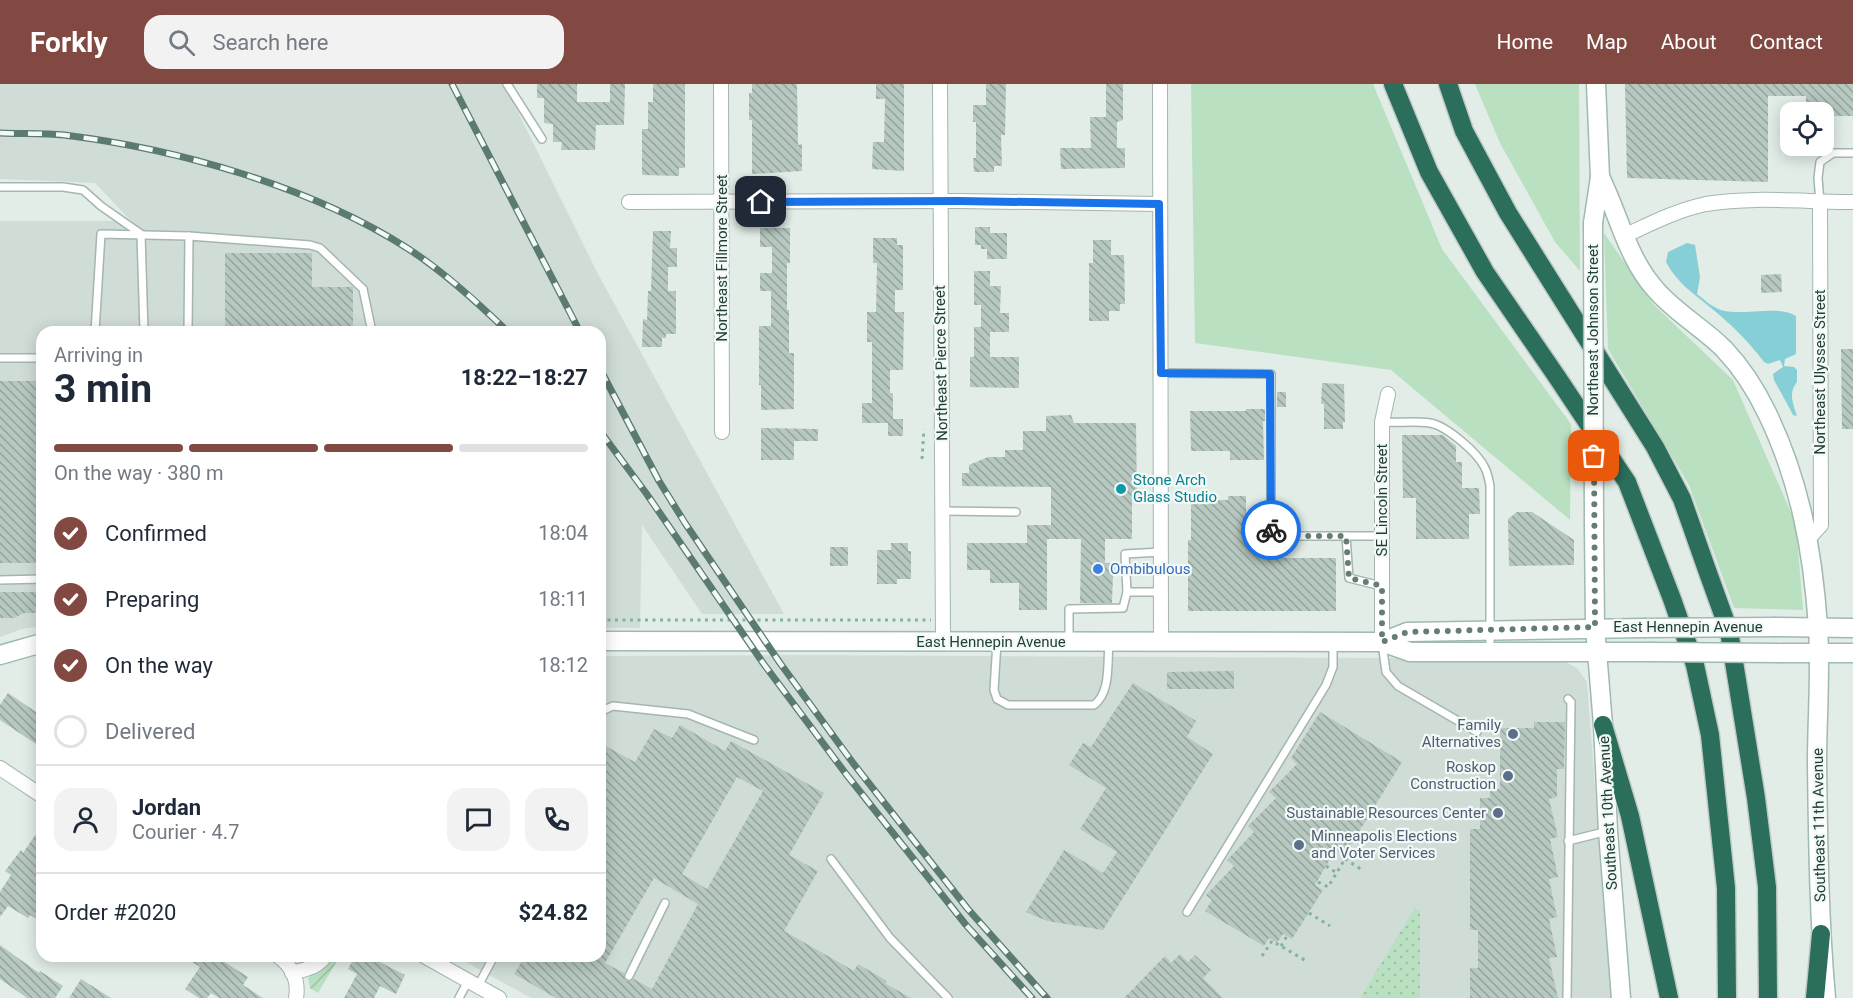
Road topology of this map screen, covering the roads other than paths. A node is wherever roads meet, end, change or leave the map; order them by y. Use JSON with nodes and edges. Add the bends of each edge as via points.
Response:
{"nodes":[{"id":1,"x":507,"y":84,"type":"edge"},
{"id":2,"x":721,"y":84,"type":"edge"},
{"id":3,"x":940,"y":84,"type":"edge"},
{"id":4,"x":1160,"y":84,"type":"edge"},
{"id":5,"x":1393,"y":84,"type":"edge"},
{"id":6,"x":1448,"y":84,"type":"edge"},
{"id":7,"x":1596,"y":84,"type":"edge"},
{"id":8,"x":542,"y":139,"type":"dead end"},
{"id":9,"x":1853,"y":153,"type":"edge"},
{"id":10,"x":1600,"y":177,"type":"junction"},
{"id":11,"x":0,"y":187,"type":"edge"},
{"id":12,"x":629,"y":202,"type":"dead end"},
{"id":13,"x":722,"y":202,"type":"junction"},
{"id":14,"x":940,"y":202,"type":"junction"},
{"id":15,"x":1820,"y":202,"type":"junction"},
{"id":16,"x":1853,"y":202,"type":"edge"},
{"id":17,"x":1159,"y":204,"type":"junction"},
{"id":18,"x":141,"y":234,"type":"junction"},
{"id":19,"x":189,"y":236,"type":"junction"},
{"id":20,"x":1624,"y":236,"type":"junction"},
{"id":21,"x":95,"y":326,"type":"edge"},
{"id":22,"x":144,"y":326,"type":"edge"},
{"id":23,"x":188,"y":326,"type":"edge"},
{"id":24,"x":371,"y":326,"type":"edge"},
{"id":25,"x":0,"y":358,"type":"edge"},
{"id":26,"x":36,"y":358,"type":"edge"},
{"id":27,"x":1161,"y":373,"type":"junction"},
{"id":28,"x":1388,"y":394,"type":"dead end"},
{"id":29,"x":1382,"y":422,"type":"junction"},
{"id":30,"x":722,"y":432,"type":"dead end"},
{"id":31,"x":942,"y":511,"type":"junction"},
{"id":32,"x":1016,"y":512,"type":"dead end"},
{"id":33,"x":1346,"y":536,"type":"junction"},
{"id":34,"x":1383,"y":536,"type":"junction"},
{"id":35,"x":1809,"y":538,"type":"junction"},
{"id":36,"x":1161,"y":552,"type":"junction"},
{"id":37,"x":36,"y":579,"type":"edge"},
{"id":38,"x":0,"y":580,"type":"edge"},
{"id":39,"x":1382,"y":586,"type":"junction"},
{"id":40,"x":1127,"y":592,"type":"junction"},
{"id":41,"x":1161,"y":592,"type":"junction"},
{"id":42,"x":1595,"y":627,"type":"junction"},
{"id":43,"x":1818,"y":628,"type":"junction"},
{"id":44,"x":1853,"y":628,"type":"edge"},
{"id":45,"x":1491,"y":629,"type":"junction"},
{"id":46,"x":606,"y":641,"type":"edge"},
{"id":47,"x":943,"y":642,"type":"junction"},
{"id":48,"x":997,"y":642,"type":"junction"},
{"id":49,"x":1069,"y":642,"type":"junction"},
{"id":50,"x":1109,"y":642,"type":"junction"},
{"id":51,"x":1161,"y":642,"type":"junction"},
{"id":52,"x":1333,"y":642,"type":"junction"},
{"id":53,"x":1382,"y":642,"type":"junction"},
{"id":54,"x":36,"y":645,"type":"edge"},
{"id":55,"x":1597,"y":651,"type":"junction"},
{"id":56,"x":1490,"y":652,"type":"junction"},
{"id":57,"x":1818,"y":652,"type":"junction"},
{"id":58,"x":1853,"y":653,"type":"edge"},
{"id":59,"x":0,"y":655,"type":"edge"},
{"id":60,"x":1568,"y":699,"type":"dead end"},
{"id":61,"x":606,"y":709,"type":"edge"},
{"id":62,"x":1604,"y":725,"type":"junction"},
{"id":63,"x":1477,"y":732,"type":"dead end"},
{"id":64,"x":754,"y":740,"type":"dead end"},
{"id":65,"x":0,"y":768,"type":"edge"},
{"id":66,"x":36,"y":792,"type":"edge"},
{"id":67,"x":1608,"y":831,"type":"junction"},
{"id":68,"x":1568,"y":841,"type":"junction"},
{"id":69,"x":831,"y":859,"type":"dead end"},
{"id":70,"x":666,"y":903,"type":"dead end"},
{"id":71,"x":1186,"y":912,"type":"dead end"},
{"id":72,"x":1821,"y":934,"type":"junction"},
{"id":73,"x":286,"y":962,"type":"edge"},
{"id":74,"x":320,"y":962,"type":"edge"},
{"id":75,"x":435,"y":962,"type":"edge"},
{"id":76,"x":489,"y":962,"type":"edge"},
{"id":77,"x":292,"y":973,"type":"junction"},
{"id":78,"x":628,"y":976,"type":"dead end"},
{"id":79,"x":473,"y":983,"type":"junction"},
{"id":80,"x":296,"y":998,"type":"edge"},
{"id":81,"x":459,"y":998,"type":"edge"},
{"id":82,"x":497,"y":998,"type":"edge"},
{"id":83,"x":948,"y":998,"type":"edge"},
{"id":84,"x":1567,"y":998,"type":"edge"},
{"id":85,"x":1621,"y":998,"type":"edge"},
{"id":86,"x":1669,"y":998,"type":"edge"},
{"id":87,"x":1727,"y":998,"type":"edge"},
{"id":88,"x":1768,"y":998,"type":"edge"},
{"id":89,"x":1815,"y":998,"type":"edge"},
{"id":90,"x":1826,"y":998,"type":"edge"}],
"edges":[{"from":1,"to":8,"type":"lane"},
{"from":2,"to":13,"type":"street","name":"Northeast Fillmore Street"},
{"from":3,"to":14,"type":"street","name":"Northeast Pierce Street"},
{"from":4,"to":17,"type":"street"},
{"from":5,"to":87,"type":"highway","via":[[1429,172],[1485,272],[1627,482],[1672,599],[1695,665],[1710,735],[1726,888]]},
{"from":6,"to":88,"type":"highway","via":[[1464,130],[1508,213],[1655,447],[1682,499],[1729,631],[1767,887]]},
{"from":7,"to":10,"type":"main road","name":"Northeast Johnson Street"},
{"from":9,"to":15,"type":"lane","via":[[1833,153],[1820,162]]},
{"from":10,"to":20,"type":"main road","name":"Northeast Johnson Street"},
{"from":10,"to":42,"type":"main road","name":"Northeast Johnson Street","bridge":true,"via":[[1593,223]]},
{"from":11,"to":18,"type":"lane","via":[[83,190]]},
{"from":12,"to":13,"type":"street"},
{"from":13,"to":14,"type":"street"},
{"from":13,"to":30,"type":"street","name":"Northeast Fillmore Street"},
{"from":14,"to":17,"type":"street"},
{"from":14,"to":31,"type":"street","name":"Northeast Pierce Street"},
{"from":15,"to":16,"type":"street"},
{"from":15,"to":20,"type":"street","via":[[1731,201],[1704,205]]},
{"from":15,"to":35,"type":"street","name":"Northeast Ulysses Street","via":[[1821,525]]},
{"from":17,"to":27,"type":"street"},
{"from":18,"to":19,"type":"lane"},
{"from":18,"to":21,"type":"lane","via":[[101,234]]},
{"from":18,"to":22,"type":"lane"},
{"from":19,"to":23,"type":"lane"},
{"from":19,"to":24,"type":"lane","via":[[320,248],[363,289]]},
{"from":20,"to":35,"type":"main road","name":"Northeast Johnson Street","via":[[1636,263],[1655,289],[1723,348],[1757,393],[1791,474]]},
{"from":25,"to":26,"type":"lane"},
{"from":27,"to":33,"type":"lane","via":[[1270,374],[1271,536]]},
{"from":27,"to":36,"type":"street"},
{"from":28,"to":29,"type":"street","name":"SE Lincoln Street"},
{"from":29,"to":34,"type":"street","name":"SE Lincoln Street"},
{"from":29,"to":45,"type":"lane","via":[[1441,427],[1485,468],[1490,486]]},
{"from":31,"to":32,"type":"lane"},
{"from":31,"to":47,"type":"street","name":"Northeast Pierce Street"},
{"from":33,"to":34,"type":"lane"},
{"from":33,"to":39,"type":"lane","via":[[1349,578]]},
{"from":34,"to":39,"type":"street","name":"SE Lincoln Street"},
{"from":35,"to":43,"type":"main road","name":"Northeast Johnson Street"},
{"from":36,"to":40,"type":"lane","via":[[1125,554]]},
{"from":36,"to":41,"type":"street"},
{"from":37,"to":38,"type":"lane"},
{"from":39,"to":53,"type":"street","name":"SE Lincoln Street"},
{"from":40,"to":41,"type":"lane"},
{"from":40,"to":49,"type":"lane","via":[[1123,608],[1070,609]]},
{"from":41,"to":51,"type":"street"},
{"from":42,"to":43,"type":"main road","name":"East Hennepin Avenue","bridge":true},
{"from":42,"to":45,"type":"main road","name":"East Hennepin Avenue"},
{"from":42,"to":55,"type":"main road","name":"Southeast 10th Avenue"},
{"from":43,"to":44,"type":"main road","name":"East Hennepin Avenue"},
{"from":43,"to":57,"type":"main road","name":"Northeast Johnson Street"},
{"from":45,"to":53,"type":"main road","name":"East Hennepin Avenue","via":[[1407,632]]},
{"from":45,"to":56,"type":"lane"},
{"from":46,"to":47,"type":"main road","name":"East Hennepin Avenue"},
{"from":47,"to":48,"type":"main road","name":"East Hennepin Avenue"},
{"from":48,"to":49,"type":"main road","name":"East Hennepin Avenue"},
{"from":48,"to":50,"type":"lane","via":[[994,690],[997,699],[1008,705],[1095,705],[1105,691]]},
{"from":49,"to":50,"type":"main road","name":"East Hennepin Avenue"},
{"from":50,"to":51,"type":"main road","name":"East Hennepin Avenue"},
{"from":51,"to":52,"type":"main road","name":"East Hennepin Avenue"},
{"from":52,"to":53,"type":"main road","name":"East Hennepin Avenue"},
{"from":52,"to":71,"type":"lane","via":[[1333,667],[1326,685]]},
{"from":53,"to":56,"type":"main road","name":"East Hennepin Avenue","via":[[1410,652]]},
{"from":53,"to":63,"type":"lane","via":[[1384,662],[1398,686]]},
{"from":54,"to":59,"type":"main road"},
{"from":55,"to":56,"type":"main road","name":"East Hennepin Avenue"},
{"from":55,"to":57,"type":"main road","name":"East Hennepin Avenue","bridge":true},
{"from":55,"to":62,"type":"main road","name":"Southeast 10th Avenue"},
{"from":57,"to":58,"type":"main road","name":"East Hennepin Avenue"},
{"from":57,"to":72,"type":"main road","name":"Southeast 11th Avenue"},
{"from":60,"to":68,"type":"lane"},
{"from":61,"to":64,"type":"lane","via":[[613,706],[688,714]]},
{"from":62,"to":67,"type":"main road","name":"Southeast 10th Avenue"},
{"from":62,"to":86,"type":"highway","via":[[1630,816]]},
{"from":65,"to":66,"type":"street"},
{"from":67,"to":68,"type":"lane"},
{"from":67,"to":85,"type":"main road","name":"Southeast 10th Avenue"},
{"from":68,"to":84,"type":"lane"},
{"from":69,"to":83,"type":"lane","via":[[890,938]]},
{"from":70,"to":78,"type":"lane"},
{"from":72,"to":89,"type":"highway"},
{"from":72,"to":90,"type":"main road","name":"Southeast 11th Avenue"},
{"from":73,"to":77,"type":"street"},
{"from":74,"to":77,"type":"street"},
{"from":75,"to":79,"type":"street"},
{"from":76,"to":79,"type":"lane"},
{"from":77,"to":80,"type":"street"},
{"from":79,"to":81,"type":"lane"},
{"from":79,"to":82,"type":"street"}]}
